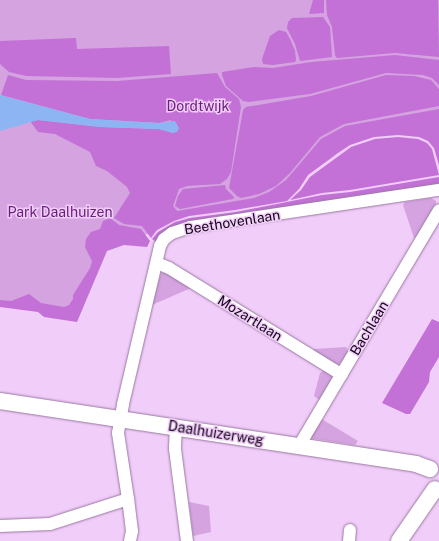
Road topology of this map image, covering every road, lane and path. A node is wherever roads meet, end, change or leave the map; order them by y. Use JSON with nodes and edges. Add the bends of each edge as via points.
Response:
{"nodes":[{"id":1,"x":439,"y":190,"type":"edge"},
{"id":2,"x":439,"y":210,"type":"edge"},
{"id":3,"x":157,"y":263,"type":"junction"},
{"id":4,"x":342,"y":375,"type":"junction"},
{"id":5,"x":0,"y":400,"type":"edge"},
{"id":6,"x":120,"y":419,"type":"junction"},
{"id":7,"x":176,"y":427,"type":"junction"},
{"id":8,"x":299,"y":446,"type":"junction"},
{"id":9,"x":435,"y":465,"type":"edge"},
{"id":10,"x":437,"y":490,"type":"edge"},
{"id":11,"x":128,"y":499,"type":"junction"},
{"id":12,"x":0,"y":526,"type":"edge"},
{"id":13,"x":130,"y":541,"type":"edge"},
{"id":14,"x":187,"y":541,"type":"edge"},
{"id":15,"x":399,"y":541,"type":"edge"}],
"edges":[{"from":1,"to":3,"type":"street","name":"Beethovenlaan","via":[[184,229],[164,239]]},
{"from":2,"to":4,"type":"street","name":"Bachlaan"},
{"from":3,"to":4,"type":"street","name":"Mozartlaan"},
{"from":3,"to":6,"type":"street","name":"Beethovenlaan"},
{"from":4,"to":8,"type":"street","name":"Bachlaan"},
{"from":5,"to":6,"type":"main road","name":"Daalhuizerweg"},
{"from":6,"to":7,"type":"main road","name":"Daalhuizerweg"},
{"from":6,"to":11,"type":"street","name":"Beethovenlaan","via":[[118,433]]},
{"from":7,"to":8,"type":"main road","name":"Daalhuizerweg"},
{"from":7,"to":14,"type":"street","via":[[175,449]]},
{"from":8,"to":9,"type":"main road","name":"Daalhuizerweg"},
{"from":9,"to":10,"type":"main road","via":[[429,477]]},
{"from":10,"to":15,"type":"main road"},
{"from":11,"to":12,"type":"street","via":[[50,524]]},
{"from":11,"to":13,"type":"street","name":"Beethovenlaan","via":[[132,531]]}]}
